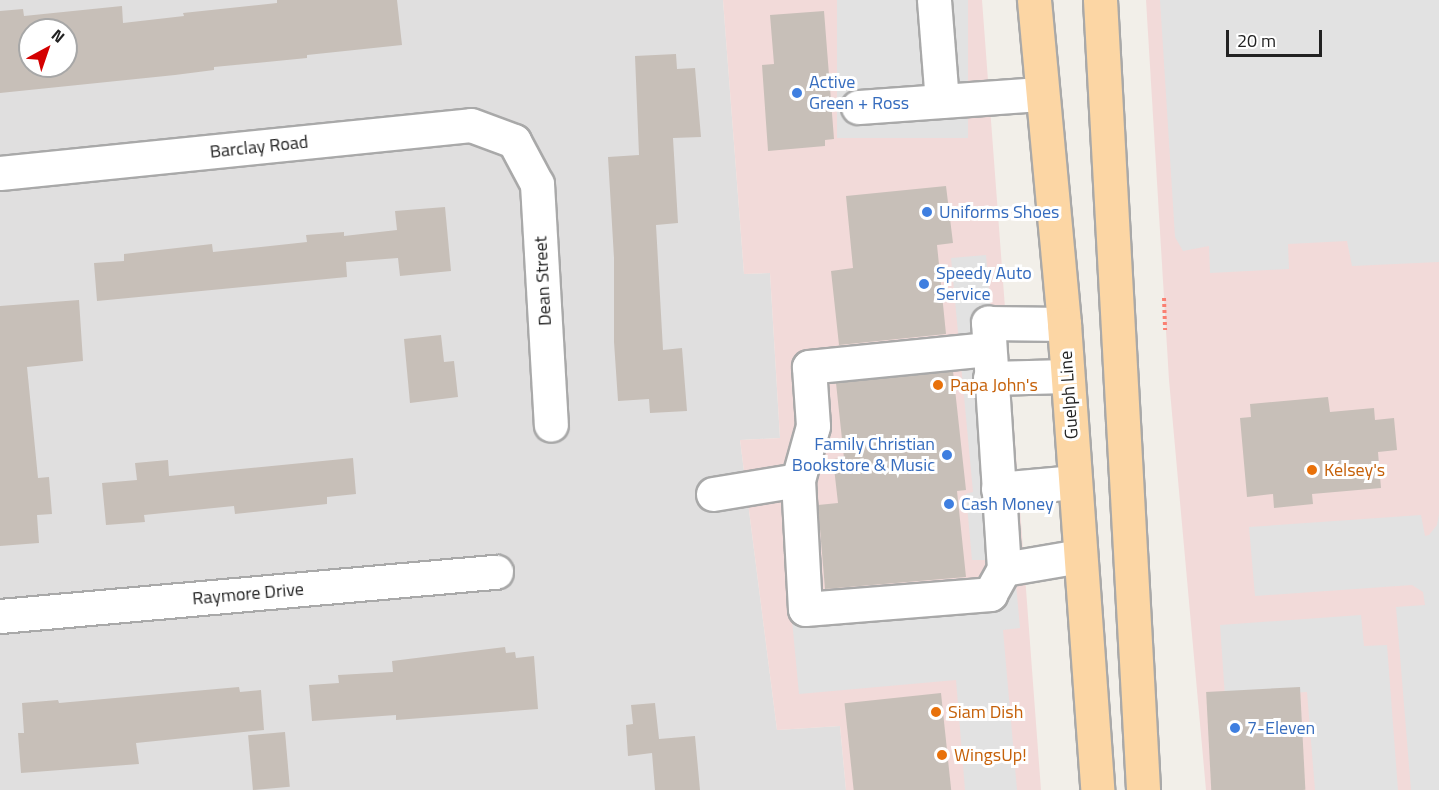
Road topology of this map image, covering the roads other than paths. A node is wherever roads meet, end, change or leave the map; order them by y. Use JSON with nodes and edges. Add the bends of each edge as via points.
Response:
{"nodes":[{"id":1,"x":934,"y":0,"type":"edge"},
{"id":2,"x":1034,"y":0,"type":"edge"},
{"id":3,"x":1100,"y":0,"type":"edge"},
{"id":4,"x":1041,"y":94,"type":"junction"},
{"id":5,"x":942,"y":101,"type":"junction"},
{"id":6,"x":858,"y":107,"type":"dead end"},
{"id":7,"x":514,"y":141,"type":"joint"},
{"id":8,"x":0,"y":173,"type":"edge"},
{"id":9,"x":1064,"y":324,"type":"junction"},
{"id":10,"x":989,"y":363,"type":"junction"},
{"id":11,"x":1068,"y":376,"type":"junction"},
{"id":12,"x":551,"y":425,"type":"dead end"},
{"id":13,"x":798,"y":480,"type":"junction"},
{"id":14,"x":1075,"y":482,"type":"junction"},
{"id":15,"x":998,"y":489,"type":"junction"},
{"id":16,"x":713,"y":494,"type":"dead end"},
{"id":17,"x":1080,"y":556,"type":"junction"},
{"id":18,"x":1004,"y":569,"type":"junction"},
{"id":19,"x":496,"y":572,"type":"dead end"},
{"id":20,"x":0,"y":616,"type":"edge"},
{"id":21,"x":1096,"y":790,"type":"edge"},
{"id":22,"x":1143,"y":790,"type":"edge"}],
"edges":[{"from":1,"to":5,"type":"street"},
{"from":2,"to":4,"type":"main road","name":"Guelph Line"},
{"from":3,"to":22,"type":"main road"},
{"from":4,"to":5,"type":"street"},
{"from":4,"to":9,"type":"main road","name":"Guelph Line"},
{"from":5,"to":6,"type":"street"},
{"from":7,"to":8,"type":"street","name":"Barclay Road","via":[[471,125]]},
{"from":7,"to":12,"type":"street","name":"Dean Street","via":[[537,184]]},
{"from":9,"to":10,"type":"street","via":[[988,324]]},
{"from":9,"to":11,"type":"main road","name":"Guelph Line"},
{"from":10,"to":11,"type":"street"},
{"from":10,"to":13,"type":"street","via":[[809,368],[813,426]]},
{"from":10,"to":15,"type":"street"},
{"from":11,"to":14,"type":"main road","name":"Guelph Line"},
{"from":13,"to":16,"type":"street"},
{"from":13,"to":18,"type":"street","via":[[805,609],[990,594]]},
{"from":14,"to":15,"type":"street"},
{"from":14,"to":17,"type":"main road","name":"Guelph Line"},
{"from":15,"to":18,"type":"street"},
{"from":17,"to":18,"type":"street"},
{"from":17,"to":21,"type":"main road","name":"Guelph Line"},
{"from":19,"to":20,"type":"street","name":"Raymore Drive"}]}
